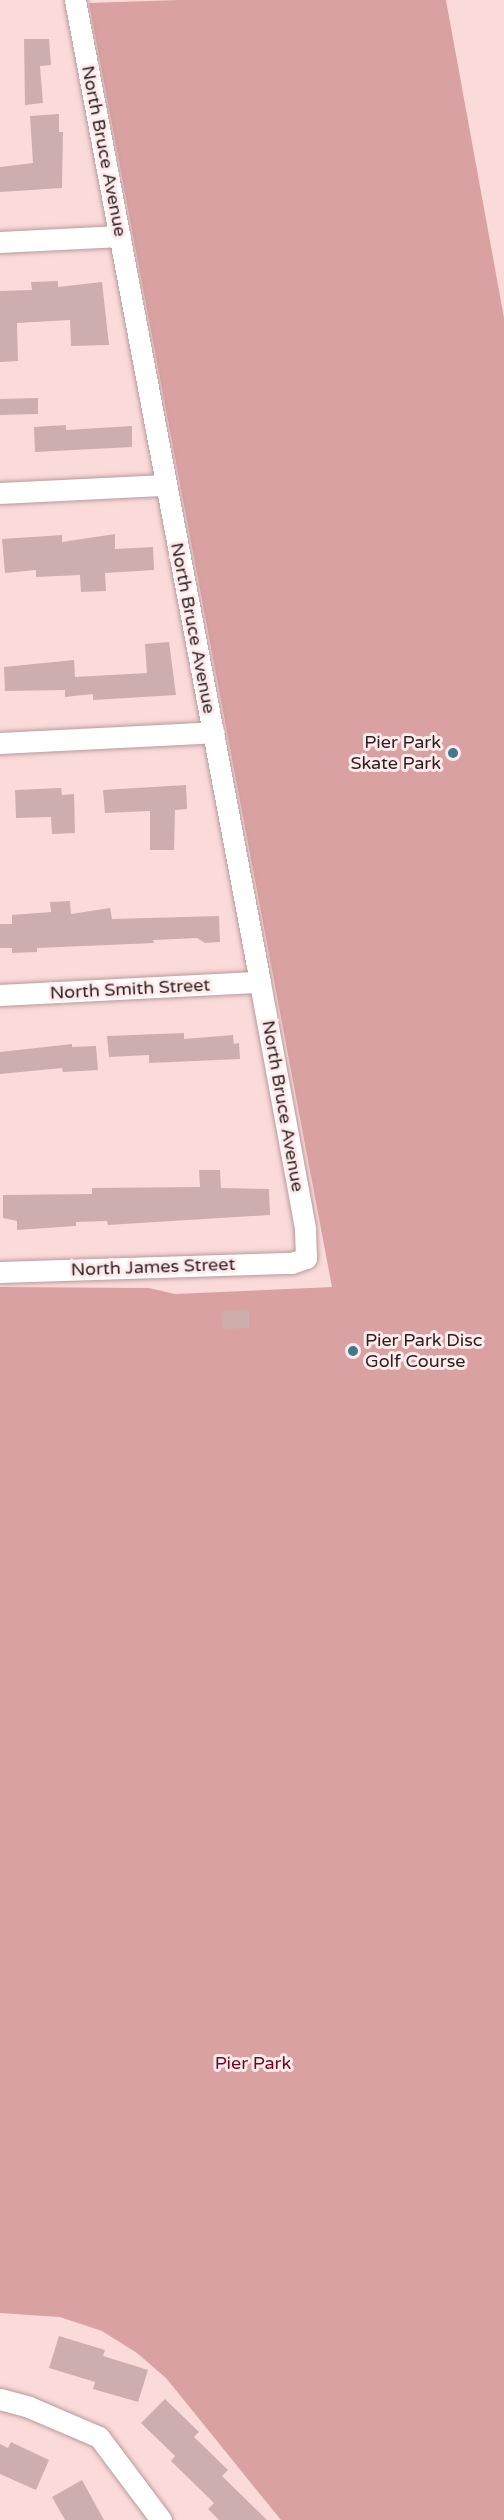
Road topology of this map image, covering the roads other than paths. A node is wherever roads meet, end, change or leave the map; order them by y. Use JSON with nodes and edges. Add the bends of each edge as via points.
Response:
{"nodes":[{"id":1,"x":75,"y":0,"type":"edge"},
{"id":2,"x":120,"y":236,"type":"junction"},
{"id":3,"x":0,"y":242,"type":"edge"},
{"id":4,"x":166,"y":485,"type":"junction"},
{"id":5,"x":0,"y":494,"type":"edge"},
{"id":6,"x":214,"y":732,"type":"junction"},
{"id":7,"x":0,"y":743,"type":"edge"},
{"id":8,"x":260,"y":982,"type":"junction"},
{"id":9,"x":0,"y":995,"type":"edge"},
{"id":10,"x":306,"y":1258,"type":"joint"},
{"id":11,"x":0,"y":1272,"type":"edge"},
{"id":12,"x":0,"y":2399,"type":"edge"},
{"id":13,"x":161,"y":2520,"type":"edge"}],
"edges":[{"from":1,"to":2,"type":"street","name":"North Bruce Avenue"},
{"from":2,"to":3,"type":"street"},
{"from":2,"to":4,"type":"street","name":"North Bruce Avenue"},
{"from":4,"to":5,"type":"street"},
{"from":4,"to":6,"type":"street","name":"North Bruce Avenue"},
{"from":6,"to":7,"type":"street"},
{"from":6,"to":8,"type":"street","name":"North Bruce Avenue"},
{"from":8,"to":9,"type":"street","name":"North Smith Street"},
{"from":8,"to":10,"type":"street","name":"North Bruce Avenue","via":[[305,1228]]},
{"from":10,"to":11,"type":"street","name":"North James Street","via":[[292,1263]]},
{"from":12,"to":13,"type":"street","via":[[58,2418],[99,2437]]}]}
